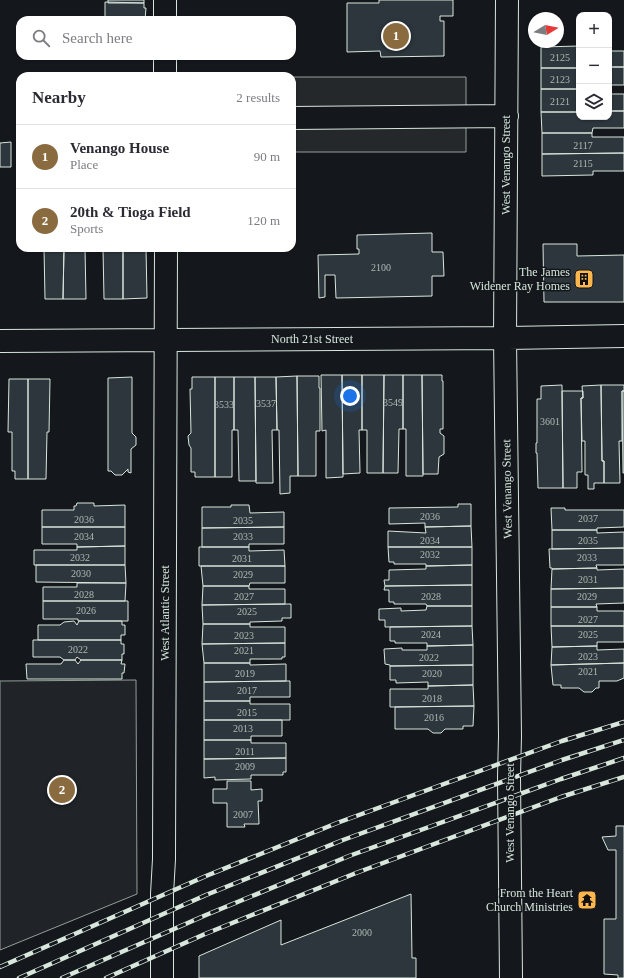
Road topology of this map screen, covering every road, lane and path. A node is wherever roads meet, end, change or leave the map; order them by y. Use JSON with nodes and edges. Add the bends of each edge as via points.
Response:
{"nodes":[{"id":1,"x":165,"y":0,"type":"edge"},
{"id":2,"x":507,"y":0,"type":"edge"},
{"id":3,"x":165,"y":16,"type":"edge"},
{"id":4,"x":165,"y":60,"type":"edge"},
{"id":5,"x":166,"y":72,"type":"edge"},
{"id":6,"x":507,"y":116,"type":"junction"},
{"id":7,"x":296,"y":118,"type":"edge"},
{"id":8,"x":166,"y":252,"type":"edge"},
{"id":9,"x":624,"y":336,"type":"edge"},
{"id":10,"x":505,"y":338,"type":"junction"},
{"id":11,"x":166,"y":340,"type":"junction"},
{"id":12,"x":0,"y":341,"type":"edge"},
{"id":13,"x":162,"y":978,"type":"edge"},
{"id":14,"x":511,"y":978,"type":"edge"}],
"edges":[{"from":1,"to":3,"type":"street"},
{"from":2,"to":6,"type":"street","name":"West Venango Street"},
{"from":4,"to":5,"type":"street"},
{"from":6,"to":7,"type":"street"},
{"from":6,"to":10,"type":"street","name":"West Venango Street"},
{"from":8,"to":11,"type":"street","name":"West Atlantic Street"},
{"from":9,"to":10,"type":"street","name":"North 21st Street"},
{"from":10,"to":11,"type":"street","name":"North 21st Street"},
{"from":10,"to":14,"type":"street","name":"West Venango Street"},
{"from":11,"to":12,"type":"street","name":"North 21st Street"},
{"from":11,"to":13,"type":"street","name":"West Atlantic Street"}]}
